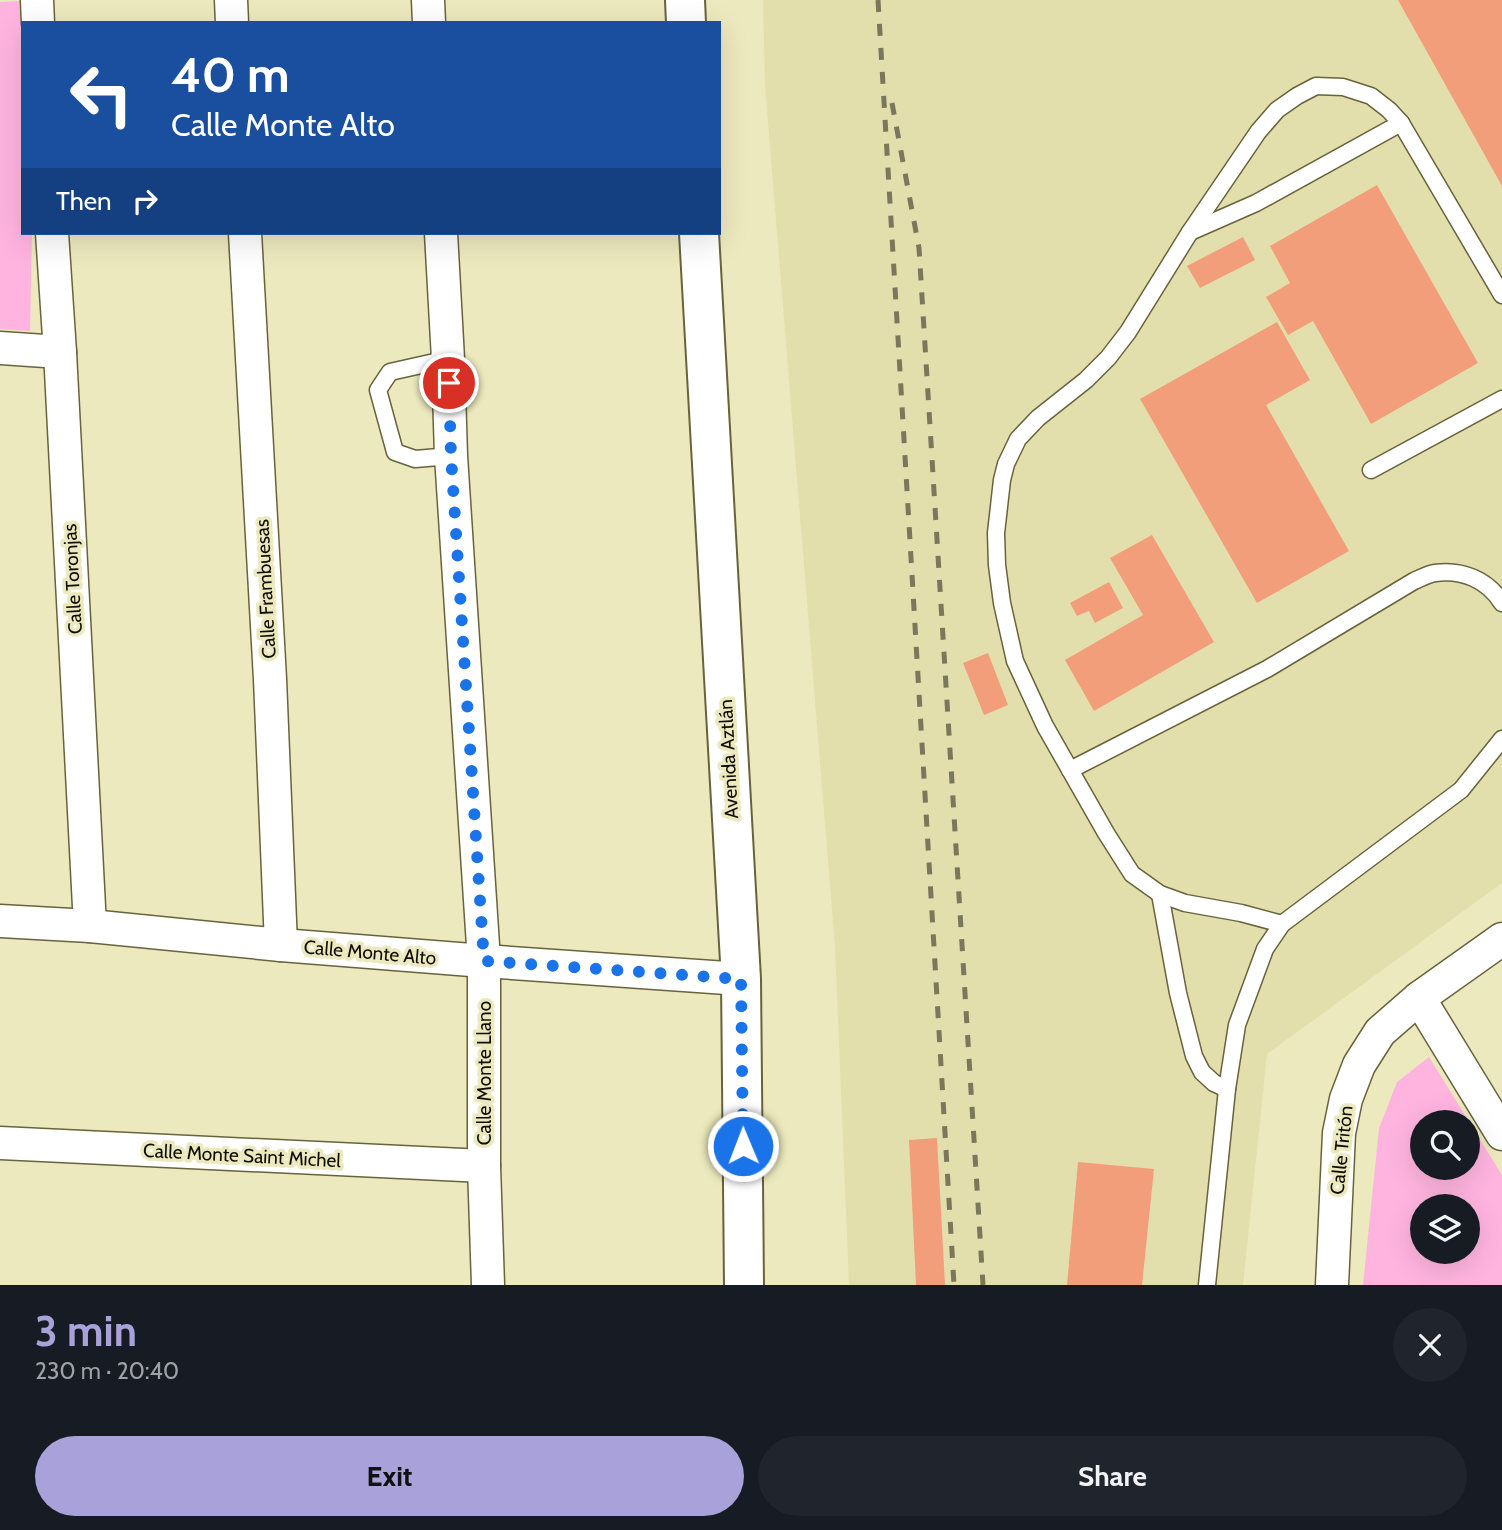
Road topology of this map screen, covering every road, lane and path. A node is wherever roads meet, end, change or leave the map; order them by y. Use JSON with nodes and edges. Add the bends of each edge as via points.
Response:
{"nodes":[{"id":1,"x":37,"y":0,"type":"edge"},
{"id":2,"x":231,"y":0,"type":"edge"},
{"id":3,"x":428,"y":0,"type":"edge"},
{"id":4,"x":685,"y":0,"type":"edge"},
{"id":5,"x":38,"y":21,"type":"edge"},
{"id":6,"x":232,"y":21,"type":"edge"},
{"id":7,"x":429,"y":21,"type":"edge"},
{"id":8,"x":686,"y":21,"type":"edge"},
{"id":9,"x":1401,"y":123,"type":"junction"},
{"id":10,"x":1190,"y":232,"type":"junction"},
{"id":11,"x":52,"y":235,"type":"edge"},
{"id":12,"x":244,"y":235,"type":"edge"},
{"id":13,"x":441,"y":235,"type":"edge"},
{"id":14,"x":699,"y":235,"type":"edge"},
{"id":15,"x":1502,"y":295,"type":"edge"},
{"id":16,"x":0,"y":348,"type":"edge"},
{"id":17,"x":60,"y":352,"type":"junction"},
{"id":18,"x":448,"y":359,"type":"junction"},
{"id":19,"x":1502,"y":399,"type":"edge"},
{"id":20,"x":451,"y":456,"type":"junction"},
{"id":21,"x":1371,"y":470,"type":"dead end"},
{"id":22,"x":1502,"y":603,"type":"edge"},
{"id":23,"x":1502,"y":739,"type":"edge"},
{"id":24,"x":1070,"y":770,"type":"junction"},
{"id":25,"x":1160,"y":894,"type":"junction"},
{"id":26,"x":0,"y":920,"type":"edge"},
{"id":27,"x":1282,"y":925,"type":"junction"},
{"id":28,"x":90,"y":926,"type":"junction"},
{"id":29,"x":1502,"y":939,"type":"edge"},
{"id":30,"x":281,"y":945,"type":"junction"},
{"id":31,"x":484,"y":961,"type":"junction"},
{"id":32,"x":741,"y":979,"type":"junction"},
{"id":33,"x":1419,"y":998,"type":"junction"},
{"id":34,"x":1227,"y":1089,"type":"junction"},
{"id":35,"x":1502,"y":1134,"type":"edge"},
{"id":36,"x":0,"y":1143,"type":"edge"},
{"id":37,"x":484,"y":1166,"type":"junction"},
{"id":38,"x":488,"y":1285,"type":"edge"},
{"id":39,"x":744,"y":1285,"type":"edge"},
{"id":40,"x":1207,"y":1285,"type":"edge"},
{"id":41,"x":1332,"y":1285,"type":"edge"}],
"edges":[{"from":1,"to":5,"type":"street"},
{"from":2,"to":6,"type":"street"},
{"from":3,"to":7,"type":"street"},
{"from":4,"to":8,"type":"main road"},
{"from":9,"to":10,"type":"lane","via":[[1256,202]]},
{"from":9,"to":10,"type":"lane","via":[[1371,96],[1343,87],[1316,86],[1277,110],[1258,132]]},
{"from":9,"to":15,"type":"lane"},
{"from":10,"to":24,"type":"lane","via":[[1108,358],[1018,439],[1002,480],[997,565],[1015,661]]},
{"from":11,"to":17,"type":"street","name":"Calle Toronjas"},
{"from":12,"to":30,"type":"street","name":"Calle Frambuesas"},
{"from":13,"to":18,"type":"street","name":"Calle Monte Llano"},
{"from":14,"to":32,"type":"main road","name":"Avenida Aztlán"},
{"from":16,"to":17,"type":"street"},
{"from":17,"to":28,"type":"street","name":"Calle Toronjas"},
{"from":18,"to":20,"type":"street","name":"Calle Monte Llano"},
{"from":18,"to":20,"type":"lane","via":[[390,372],[378,390],[396,452],[415,459]]},
{"from":19,"to":21,"type":"lane"},
{"from":20,"to":31,"type":"street","name":"Calle Monte Llano"},
{"from":22,"to":24,"type":"lane","via":[[1485,583],[1467,575],[1432,573],[1267,669]]},
{"from":23,"to":27,"type":"lane","via":[[1461,790]]},
{"from":24,"to":25,"type":"lane","via":[[1132,874]]},
{"from":25,"to":27,"type":"lane"},
{"from":25,"to":34,"type":"lane","via":[[1194,1056],[1202,1072]]},
{"from":26,"to":28,"type":"street","name":"Calle Monte Alto"},
{"from":27,"to":34,"type":"lane","via":[[1265,949],[1240,1014]]},
{"from":28,"to":30,"type":"street","name":"Calle Monte Alto"},
{"from":29,"to":33,"type":"street","name":"Calle Tritón"},
{"from":30,"to":31,"type":"street","name":"Calle Monte Alto"},
{"from":31,"to":32,"type":"street","name":"Calle Monte Alto"},
{"from":31,"to":37,"type":"street","name":"Calle Monte Llano"},
{"from":32,"to":39,"type":"main road","name":"Avenida Aztlán"},
{"from":33,"to":35,"type":"street"},
{"from":33,"to":41,"type":"street","name":"Calle Tritón","via":[[1380,1032],[1346,1099],[1339,1133]]},
{"from":34,"to":40,"type":"lane"},
{"from":36,"to":37,"type":"street","name":"Calle Monte Saint Michel"},
{"from":37,"to":38,"type":"street","name":"Calle Monte Llano"}]}
